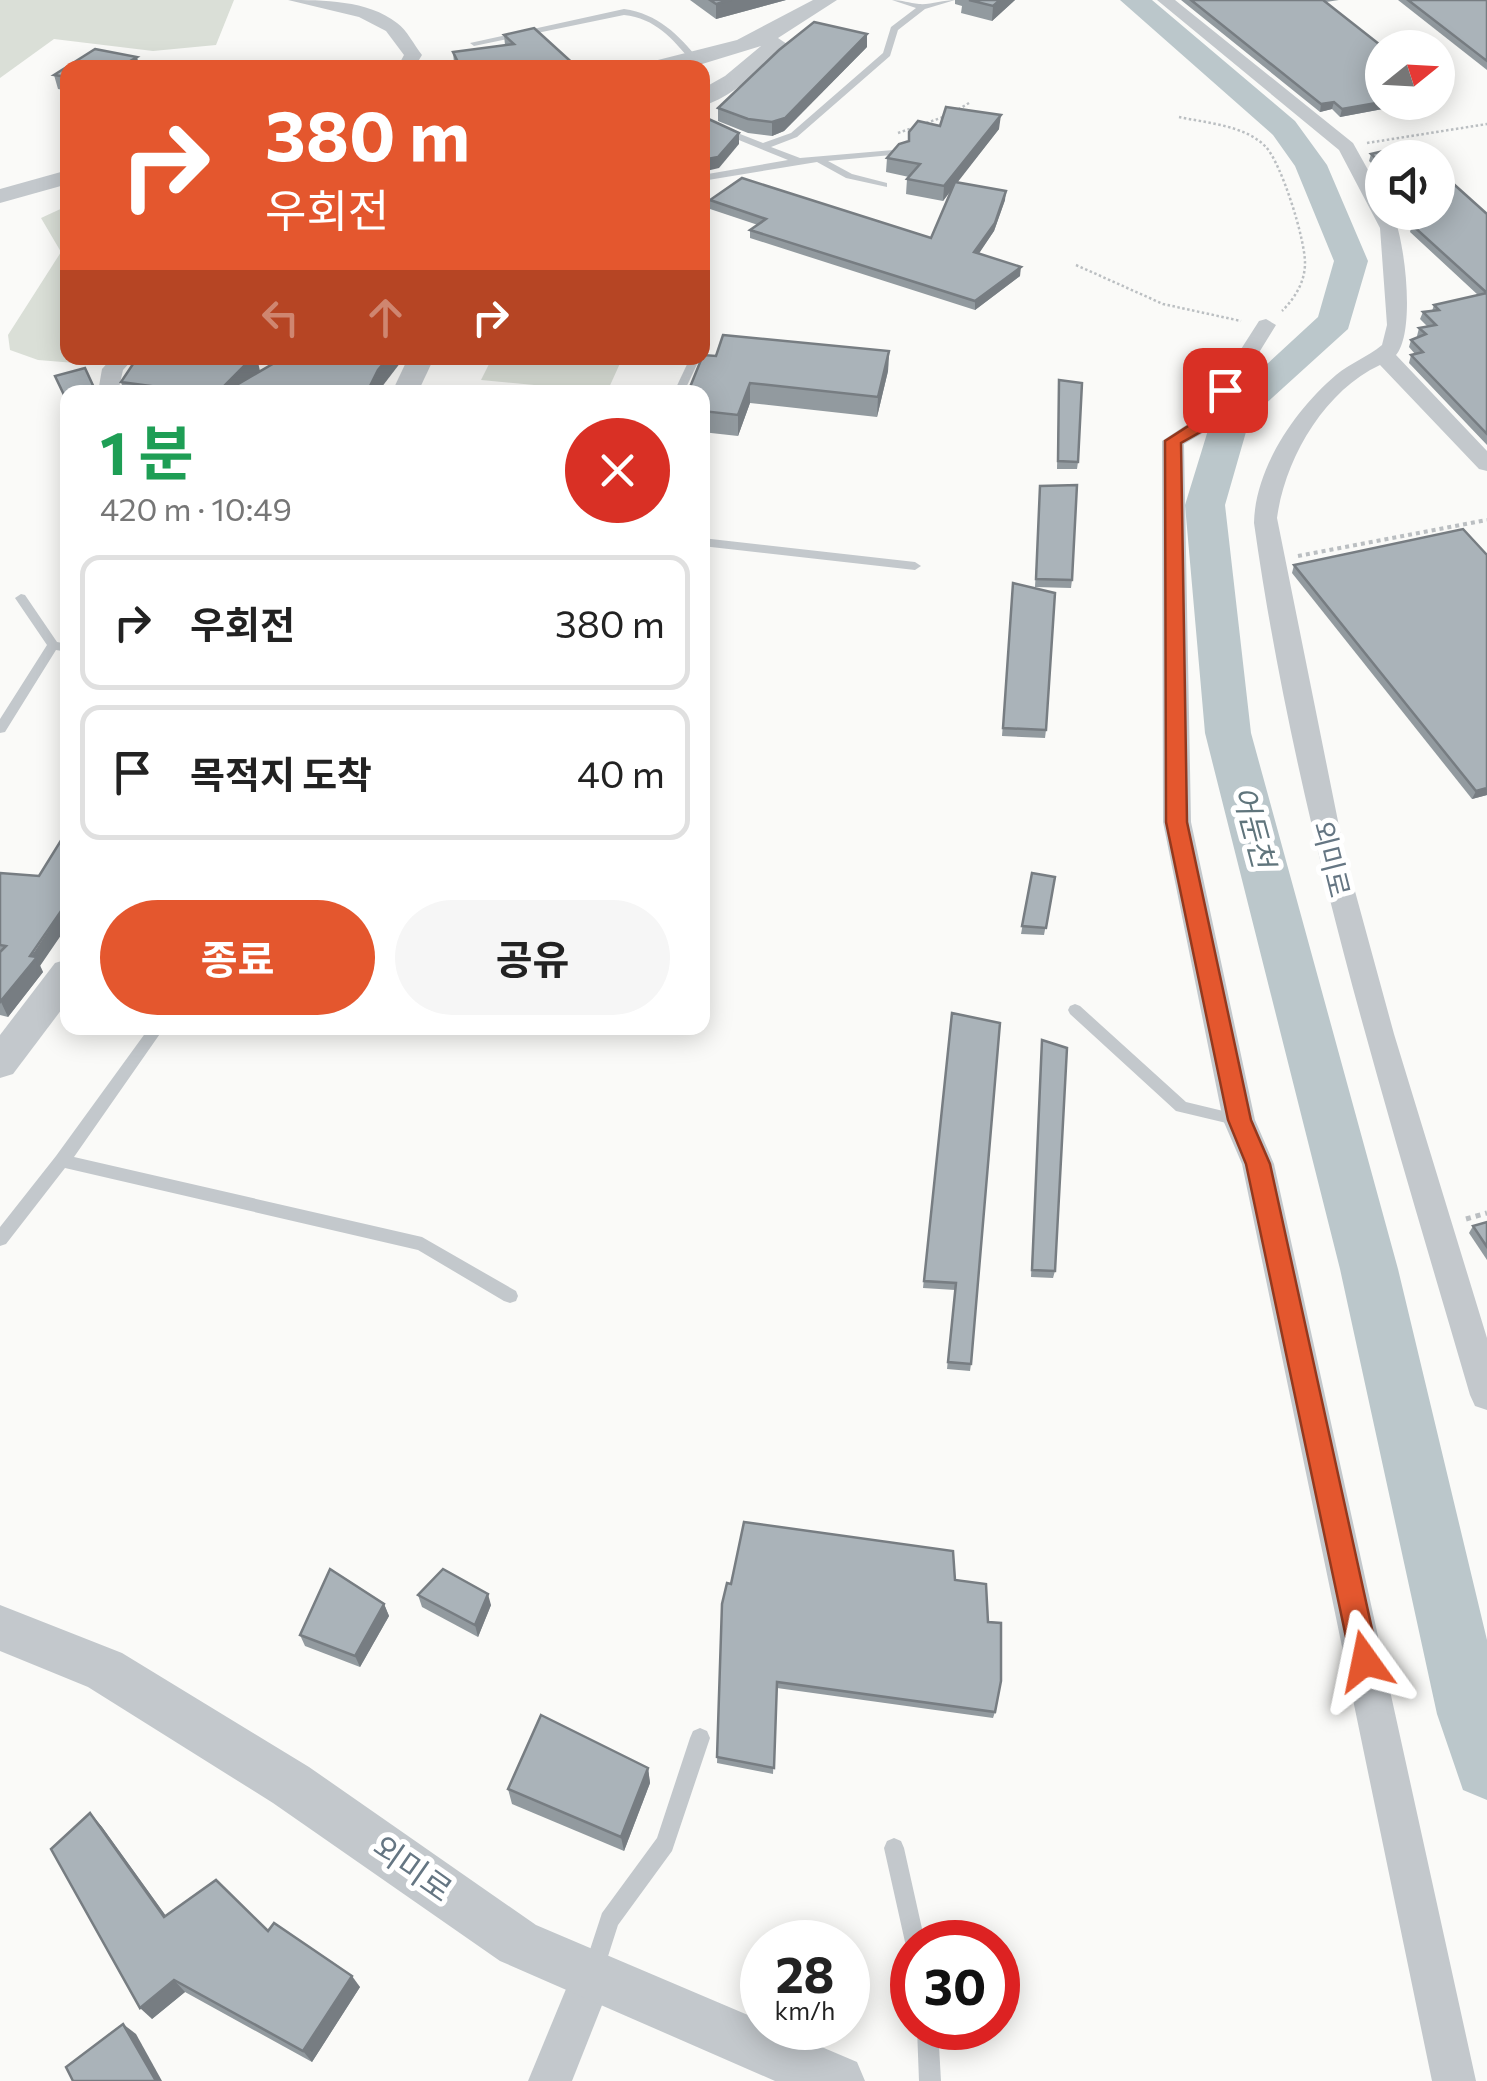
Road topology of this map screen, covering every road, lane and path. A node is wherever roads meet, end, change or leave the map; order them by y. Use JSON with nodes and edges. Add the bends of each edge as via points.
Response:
{"nodes":[{"id":1,"x":296,"y":0,"type":"edge"},
{"id":2,"x":828,"y":0,"type":"edge"},
{"id":3,"x":896,"y":0,"type":"edge"},
{"id":4,"x":951,"y":0,"type":"edge"},
{"id":5,"x":1165,"y":0,"type":"edge"},
{"id":6,"x":922,"y":8,"type":"junction"},
{"id":7,"x":779,"y":32,"type":"junction"},
{"id":8,"x":474,"y":44,"type":"dead end"},
{"id":9,"x":410,"y":60,"type":"edge"},
{"id":10,"x":694,"y":60,"type":"edge"},
{"id":11,"x":710,"y":62,"type":"edge"},
{"id":12,"x":710,"y":96,"type":"edge"},
{"id":13,"x":969,"y":103,"type":"dead end"},
{"id":14,"x":1179,"y":117,"type":"dead end"},
{"id":15,"x":1487,"y":124,"type":"edge"},
{"id":16,"x":710,"y":125,"type":"edge"},
{"id":17,"x":764,"y":146,"type":"junction"},
{"id":18,"x":1346,"y":146,"type":"junction"},
{"id":19,"x":902,"y":151,"type":"edge"},
{"id":20,"x":859,"y":154,"type":"junction"},
{"id":21,"x":818,"y":159,"type":"junction"},
{"id":22,"x":799,"y":161,"type":"junction"},
{"id":23,"x":710,"y":177,"type":"edge"},
{"id":24,"x":60,"y":178,"type":"edge"},
{"id":25,"x":884,"y":184,"type":"dead end"},
{"id":26,"x":0,"y":196,"type":"edge"},
{"id":27,"x":1076,"y":266,"type":"dead end"},
{"id":28,"x":1266,"y":325,"type":"junction"},
{"id":29,"x":1386,"y":354,"type":"junction"},
{"id":30,"x":1487,"y":464,"type":"edge"},
{"id":31,"x":1487,"y":520,"type":"edge"},
{"id":32,"x":710,"y":543,"type":"edge"},
{"id":33,"x":1274,"y":560,"type":"junction"},
{"id":34,"x":915,"y":566,"type":"dead end"},
{"id":35,"x":21,"y":598,"type":"dead end"},
{"id":36,"x":60,"y":646,"type":"edge"},
{"id":37,"x":0,"y":729,"type":"edge"},
{"id":38,"x":60,"y":984,"type":"edge"},
{"id":39,"x":1075,"y":1010,"type":"dead end"},
{"id":40,"x":152,"y":1035,"type":"edge"},
{"id":41,"x":0,"y":1063,"type":"edge"},
{"id":42,"x":1240,"y":1120,"type":"junction"},
{"id":43,"x":62,"y":1160,"type":"junction"},
{"id":44,"x":0,"y":1239,"type":"edge"},
{"id":45,"x":510,"y":1296,"type":"dead end"},
{"id":46,"x":1487,"y":1396,"type":"edge"},
{"id":47,"x":0,"y":1628,"type":"edge"},
{"id":48,"x":700,"y":1738,"type":"dead end"},
{"id":49,"x":894,"y":1848,"type":"dead end"},
{"id":50,"x":910,"y":1920,"type":"edge"},
{"id":51,"x":593,"y":1975,"type":"junction"},
{"id":52,"x":929,"y":2050,"type":"edge"},
{"id":53,"x":550,"y":2081,"type":"edge"},
{"id":54,"x":838,"y":2081,"type":"edge"},
{"id":55,"x":930,"y":2081,"type":"edge"},
{"id":56,"x":1454,"y":2081,"type":"edge"}],
"edges":[{"from":1,"to":9,"type":"street","via":[[364,13],[392,27]]},
{"from":2,"to":7,"type":"street"},
{"from":3,"to":6,"type":"lane"},
{"from":4,"to":6,"type":"lane"},
{"from":5,"to":18,"type":"street"},
{"from":6,"to":17,"type":"lane","via":[[894,29],[887,54],[794,136]]},
{"from":7,"to":11,"type":"street"},
{"from":7,"to":12,"type":"street","via":[[780,41],[767,54]]},
{"from":8,"to":10,"type":"lane","via":[[640,13],[670,30]]},
{"from":13,"to":20,"type":"path"},
{"from":14,"to":28,"type":"path","via":[[1269,148],[1305,262],[1297,296]]},
{"from":15,"to":18,"type":"path"},
{"from":16,"to":17,"type":"lane"},
{"from":17,"to":22,"type":"lane"},
{"from":18,"to":29,"type":"street","via":[[1390,228],[1397,325]]},
{"from":19,"to":20,"type":"lane"},
{"from":20,"to":21,"type":"lane"},
{"from":21,"to":22,"type":"lane"},
{"from":21,"to":25,"type":"lane","via":[[848,176]]},
{"from":22,"to":23,"type":"lane"},
{"from":24,"to":26,"type":"street"},
{"from":27,"to":28,"type":"path","via":[[1163,304]]},
{"from":28,"to":42,"type":"street","via":[[1205,422],[1173,441],[1177,822]]},
{"from":29,"to":30,"type":"street"},
{"from":29,"to":33,"type":"street","name":"외미로","via":[[1340,382],[1308,417],[1275,476],[1265,519]]},
{"from":31,"to":33,"type":"path"},
{"from":32,"to":34,"type":"lane"},
{"from":33,"to":46,"type":"street","name":"외미로","via":[[1310,777]]},
{"from":35,"to":36,"type":"lane"},
{"from":36,"to":37,"type":"lane"},
{"from":38,"to":41,"type":"street"},
{"from":39,"to":42,"type":"lane","via":[[1181,1107]]},
{"from":40,"to":43,"type":"lane"},
{"from":42,"to":56,"type":"street","via":[[1262,1183]]},
{"from":43,"to":44,"type":"lane"},
{"from":43,"to":45,"type":"lane","via":[[422,1244]]},
{"from":47,"to":51,"type":"street","name":"외미로","via":[[105,1670],[291,1784],[518,1943]]},
{"from":48,"to":51,"type":"lane","via":[[665,1844],[609,1920]]},
{"from":49,"to":50,"type":"lane"},
{"from":51,"to":53,"type":"street"},
{"from":51,"to":54,"type":"street","name":"외미로"},
{"from":52,"to":55,"type":"lane"}]}
